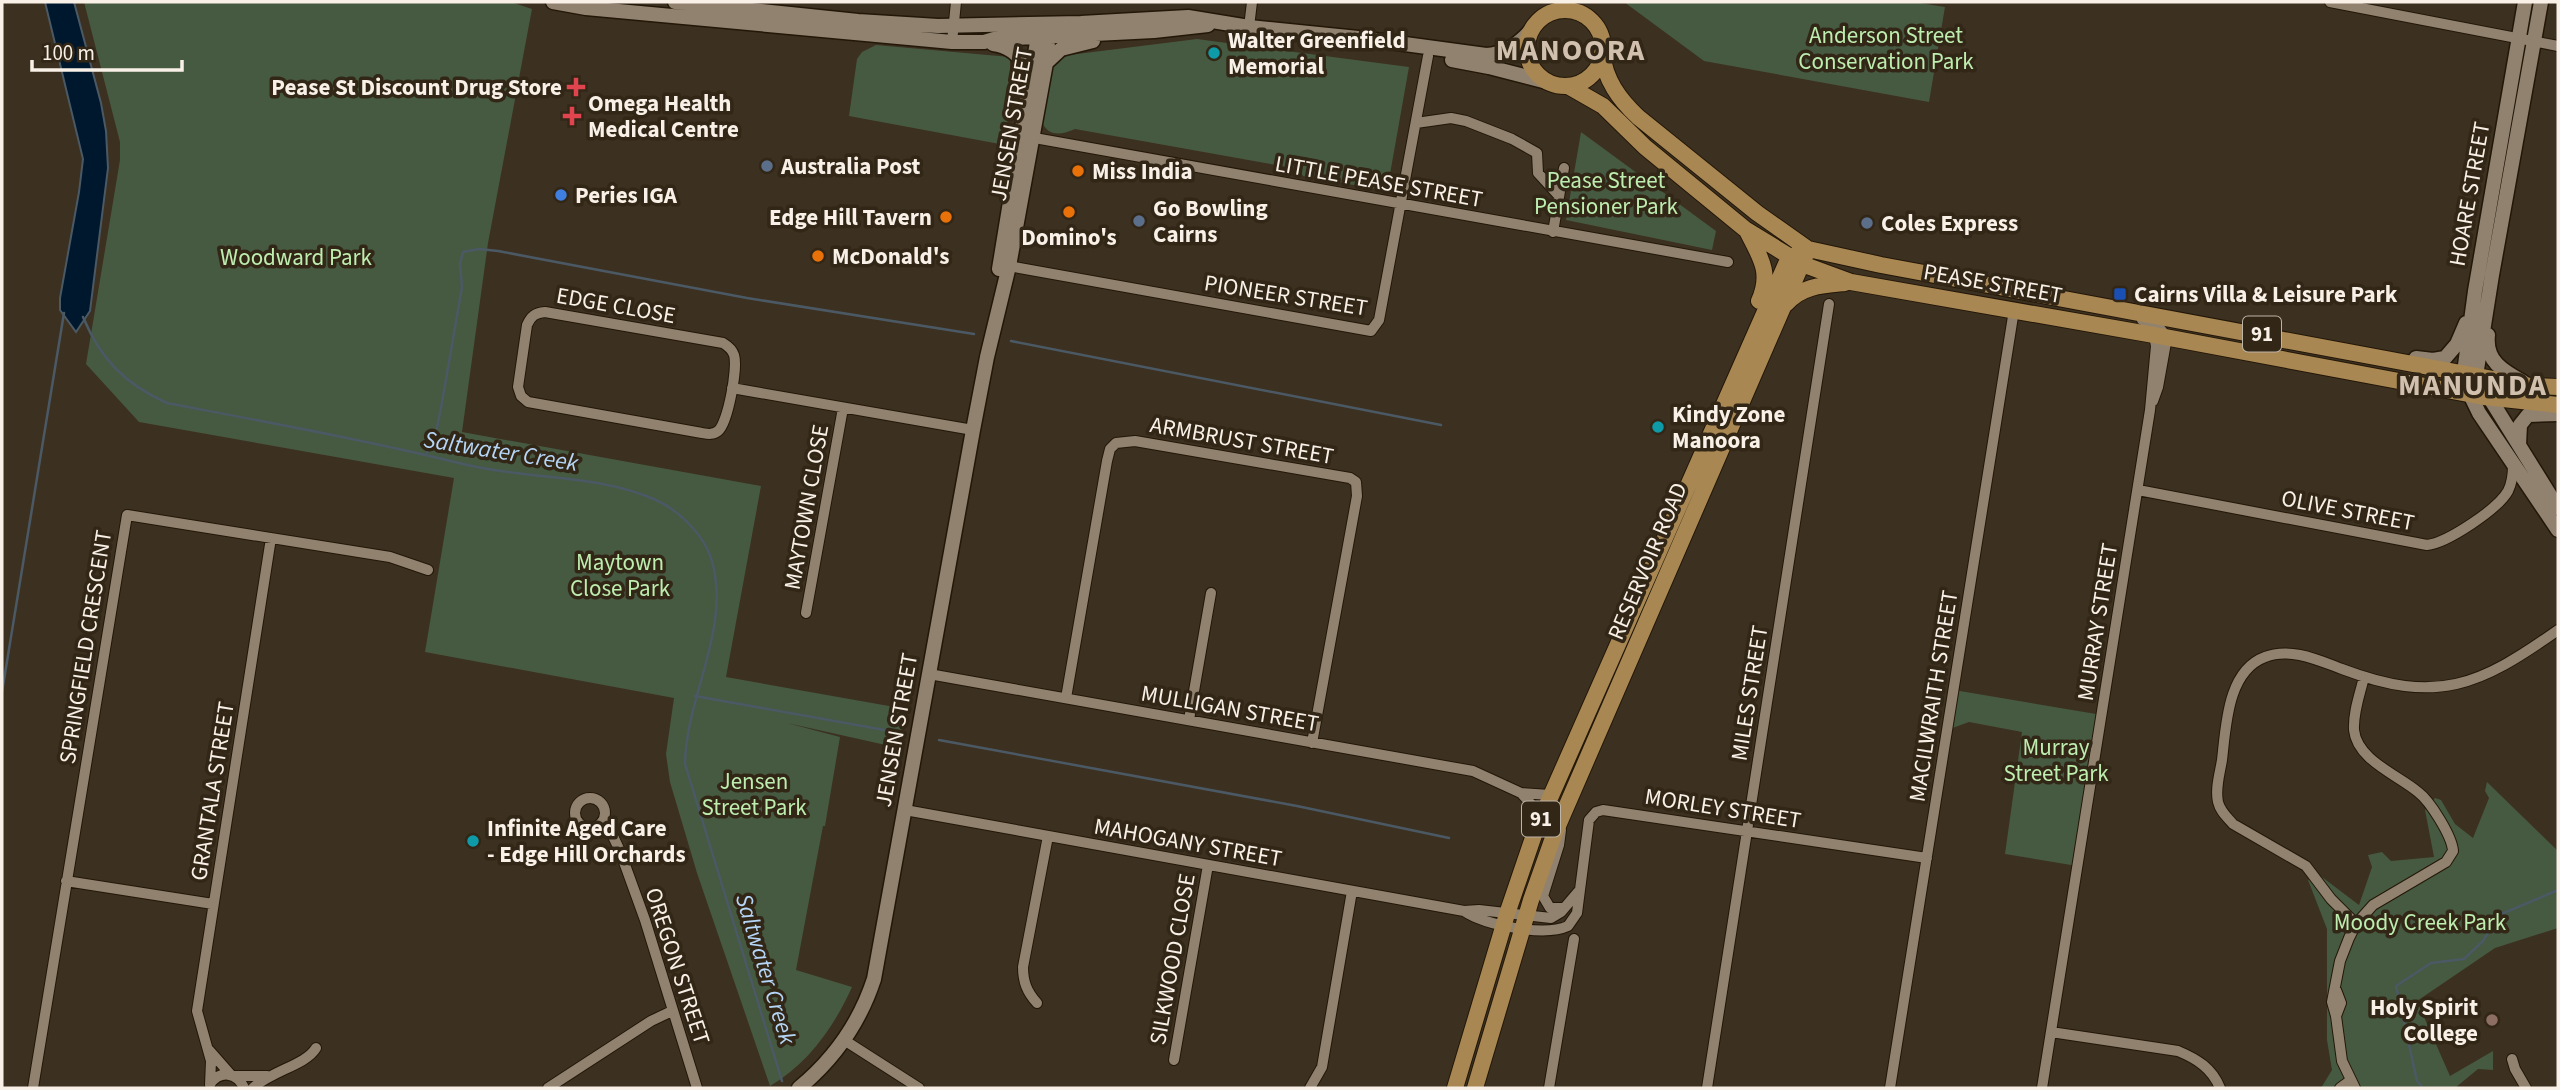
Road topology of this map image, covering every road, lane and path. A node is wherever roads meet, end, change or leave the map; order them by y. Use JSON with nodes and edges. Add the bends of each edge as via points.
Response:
{"nodes":[{"id":1,"x":553,"y":2,"type":"edge"},
{"id":2,"x":674,"y":2,"type":"edge"},
{"id":3,"x":956,"y":2,"type":"edge"},
{"id":4,"x":1252,"y":2,"type":"edge"},
{"id":5,"x":1550,"y":2,"type":"edge"},
{"id":6,"x":1581,"y":2,"type":"edge"},
{"id":7,"x":2330,"y":2,"type":"edge"},
{"id":8,"x":2525,"y":2,"type":"edge"},
{"id":9,"x":2541,"y":2,"type":"edge"},
{"id":10,"x":1223,"y":23,"type":"junction"},
{"id":11,"x":1534,"y":25,"type":"junction"},
{"id":12,"x":953,"y":26,"type":"junction"},
{"id":13,"x":1596,"y":26,"type":"junction"},
{"id":14,"x":1249,"y":27,"type":"junction"},
{"id":15,"x":1044,"y":32,"type":"junction"},
{"id":16,"x":1128,"y":33,"type":"junction"},
{"id":17,"x":2519,"y":39,"type":"junction"},
{"id":18,"x":952,"y":42,"type":"junction"},
{"id":19,"x":984,"y":42,"type":"junction"},
{"id":20,"x":2534,"y":42,"type":"junction"},
{"id":21,"x":2558,"y":46,"type":"edge"},
{"id":22,"x":1429,"y":52,"type":"junction"},
{"id":23,"x":1602,"y":52,"type":"junction"},
{"id":24,"x":1046,"y":63,"type":"junction"},
{"id":25,"x":1547,"y":82,"type":"junction"},
{"id":26,"x":1029,"y":86,"type":"junction"},
{"id":27,"x":1569,"y":86,"type":"junction"},
{"id":28,"x":1416,"y":123,"type":"junction"},
{"id":29,"x":1027,"y":137,"type":"junction"},
{"id":30,"x":1564,"y":168,"type":"dead end"},
{"id":31,"x":1559,"y":196,"type":"junction"},
{"id":32,"x":1400,"y":205,"type":"junction"},
{"id":33,"x":1745,"y":229,"type":"junction"},
{"id":34,"x":1553,"y":232,"type":"junction"},
{"id":35,"x":1800,"y":257,"type":"junction"},
{"id":36,"x":1728,"y":262,"type":"dead end"},
{"id":37,"x":1004,"y":266,"type":"junction"},
{"id":38,"x":2492,"y":275,"type":"junction"},
{"id":39,"x":1851,"y":282,"type":"junction"},
{"id":40,"x":2476,"y":290,"type":"junction"},
{"id":41,"x":2062,"y":297,"type":"junction"},
{"id":42,"x":1829,"y":304,"type":"dead end"},
{"id":43,"x":1782,"y":309,"type":"junction"},
{"id":44,"x":2014,"y":310,"type":"junction"},
{"id":45,"x":2177,"y":318,"type":"junction"},
{"id":46,"x":2263,"y":334,"type":"junction"},
{"id":47,"x":2161,"y":336,"type":"junction"},
{"id":48,"x":2342,"y":352,"type":"junction"},
{"id":49,"x":2269,"y":358,"type":"junction"},
{"id":50,"x":2439,"y":378,"type":"joint"},
{"id":51,"x":2531,"y":386,"type":"junction"},
{"id":52,"x":2558,"y":387,"type":"edge"},
{"id":53,"x":732,"y":388,"type":"junction"},
{"id":54,"x":1731,"y":388,"type":"junction"},
{"id":55,"x":2473,"y":388,"type":"junction"},
{"id":56,"x":2558,"y":405,"type":"edge"},
{"id":57,"x":843,"y":408,"type":"junction"},
{"id":58,"x":2558,"y":414,"type":"edge"},
{"id":59,"x":973,"y":430,"type":"junction"},
{"id":60,"x":2519,"y":445,"type":"junction"},
{"id":61,"x":2513,"y":464,"type":"junction"},
{"id":62,"x":2138,"y":489,"type":"junction"},
{"id":63,"x":2558,"y":508,"type":"edge"},
{"id":64,"x":2558,"y":530,"type":"edge"},
{"id":65,"x":271,"y":538,"type":"junction"},
{"id":66,"x":428,"y":570,"type":"dead end"},
{"id":67,"x":1211,"y":593,"type":"dead end"},
{"id":68,"x":806,"y":613,"type":"dead end"},
{"id":69,"x":2558,"y":630,"type":"edge"},
{"id":70,"x":929,"y":674,"type":"junction"},
{"id":71,"x":2364,"y":677,"type":"junction"},
{"id":72,"x":1066,"y":698,"type":"junction"},
{"id":73,"x":1189,"y":720,"type":"junction"},
{"id":74,"x":1312,"y":743,"type":"junction"},
{"id":75,"x":1521,"y":793,"type":"junction"},
{"id":76,"x":1550,"y":795,"type":"junction"},
{"id":77,"x":604,"y":807,"type":"junction"},
{"id":78,"x":905,"y":810,"type":"junction"},
{"id":79,"x":1542,"y":816,"type":"junction"},
{"id":80,"x":1561,"y":819,"type":"junction"},
{"id":81,"x":596,"y":827,"type":"junction"},
{"id":82,"x":1746,"y":831,"type":"junction"},
{"id":83,"x":1048,"y":836,"type":"junction"},
{"id":84,"x":615,"y":837,"type":"junction"},
{"id":85,"x":1927,"y":858,"type":"junction"},
{"id":86,"x":1209,"y":865,"type":"junction"},
{"id":87,"x":66,"y":881,"type":"junction"},
{"id":88,"x":1352,"y":891,"type":"junction"},
{"id":89,"x":1578,"y":892,"type":"junction"},
{"id":90,"x":213,"y":904,"type":"junction"},
{"id":91,"x":1564,"y":908,"type":"junction"},
{"id":92,"x":1505,"y":919,"type":"junction"},
{"id":93,"x":1524,"y":922,"type":"junction"},
{"id":94,"x":2356,"y":924,"type":"junction"},
{"id":95,"x":1574,"y":939,"type":"dead end"},
{"id":96,"x":1037,"y":1003,"type":"dead end"},
{"id":97,"x":672,"y":1012,"type":"junction"},
{"id":98,"x":2050,"y":1032,"type":"junction"},
{"id":99,"x":844,"y":1040,"type":"junction"},
{"id":100,"x":316,"y":1048,"type":"dead end"},
{"id":101,"x":208,"y":1049,"type":"junction"},
{"id":102,"x":2512,"y":1059,"type":"dead end"},
{"id":103,"x":1174,"y":1060,"type":"dead end"},
{"id":104,"x":233,"y":1076,"type":"junction"},
{"id":105,"x":267,"y":1076,"type":"junction"},
{"id":106,"x":2353,"y":1084,"type":"edge"},
{"id":107,"x":209,"y":1087,"type":"edge"},
{"id":108,"x":33,"y":1088,"type":"edge"},
{"id":109,"x":244,"y":1088,"type":"edge"},
{"id":110,"x":253,"y":1088,"type":"edge"},
{"id":111,"x":548,"y":1088,"type":"edge"},
{"id":112,"x":697,"y":1088,"type":"edge"},
{"id":113,"x":799,"y":1088,"type":"edge"},
{"id":114,"x":919,"y":1088,"type":"edge"},
{"id":115,"x":1310,"y":1088,"type":"edge"},
{"id":116,"x":1455,"y":1088,"type":"edge"},
{"id":117,"x":1475,"y":1088,"type":"edge"},
{"id":118,"x":1549,"y":1088,"type":"edge"},
{"id":119,"x":1707,"y":1088,"type":"edge"},
{"id":120,"x":1890,"y":1088,"type":"edge"},
{"id":121,"x":2042,"y":1088,"type":"edge"},
{"id":122,"x":2220,"y":1088,"type":"edge"},
{"id":123,"x":2340,"y":1088,"type":"edge"},
{"id":124,"x":2526,"y":1088,"type":"edge"}],
"edges":[{"from":1,"to":18,"type":"street"},
{"from":2,"to":12,"type":"street"},
{"from":3,"to":12,"type":"street"},
{"from":4,"to":14,"type":"street"},
{"from":5,"to":11,"type":"main road"},
{"from":6,"to":13,"type":"main road"},
{"from":7,"to":17,"type":"street"},
{"from":8,"to":17,"type":"street","name":"HOARE STREET"},
{"from":9,"to":20,"type":"street","name":"HOARE STREET"},
{"from":10,"to":14,"type":"street"},
{"from":10,"to":15,"type":"street","via":[[1179,17]]},
{"from":10,"to":16,"type":"street"},
{"from":11,"to":13,"type":"main road","via":[[1554,11],[1568,9]]},
{"from":11,"to":22,"type":"street","via":[[1516,45],[1494,55]]},
{"from":11,"to":25,"type":"main road","via":[[1526,47],[1528,59]]},
{"from":12,"to":15,"type":"street"},
{"from":12,"to":18,"type":"street"},
{"from":13,"to":23,"type":"main road"},
{"from":14,"to":22,"type":"street","via":[[1368,39]]},
{"from":15,"to":16,"type":"street"},
{"from":15,"to":19,"type":"street"},
{"from":15,"to":24,"type":"street","name":"JENSEN STREET"},
{"from":15,"to":26,"type":"street","name":"JENSEN STREET"},
{"from":16,"to":24,"type":"street","via":[[1067,46]]},
{"from":17,"to":20,"type":"street"},
{"from":17,"to":40,"type":"street","name":"HOARE STREET"},
{"from":18,"to":19,"type":"street"},
{"from":19,"to":26,"type":"street","via":[[1004,45],[1016,54],[1025,66]]},
{"from":20,"to":21,"type":"street"},
{"from":20,"to":38,"type":"street","name":"HOARE STREET"},
{"from":22,"to":25,"type":"street"},
{"from":22,"to":28,"type":"street","name":"PIONEER STREET"},
{"from":23,"to":27,"type":"main road","via":[[1591,75]]},
{"from":23,"to":35,"type":"main road","name":"PEASE STREET","via":[[1611,83],[1638,117],[1757,213]]},
{"from":24,"to":29,"type":"street","name":"JENSEN STREET"},
{"from":25,"to":27,"type":"main road"},
{"from":26,"to":29,"type":"street","name":"JENSEN STREET"},
{"from":27,"to":33,"type":"main road","name":"PEASE STREET","via":[[1603,106]]},
{"from":28,"to":31,"type":"street","via":[[1457,119],[1512,139],[1537,153],[1538,173]]},
{"from":28,"to":32,"type":"street","name":"PIONEER STREET"},
{"from":29,"to":32,"type":"street","name":"LITTLE PEASE STREET"},
{"from":29,"to":37,"type":"street","name":"JENSEN STREET"},
{"from":30,"to":31,"type":"street"},
{"from":31,"to":34,"type":"street"},
{"from":32,"to":34,"type":"street","name":"LITTLE PEASE STREET"},
{"from":32,"to":37,"type":"street","name":"PIONEER STREET","via":[[1379,320],[1371,331]]},
{"from":33,"to":35,"type":"main road","name":"PEASE STREET"},
{"from":33,"to":54,"type":"main road","via":[[1763,264],[1765,284],[1735,354]]},
{"from":34,"to":36,"type":"street","name":"LITTLE PEASE STREET"},
{"from":35,"to":39,"type":"main road","name":"PEASE STREET"},
{"from":35,"to":41,"type":"main road","name":"PEASE STREET","number":"91"},
{"from":35,"to":43,"type":"main road","name":"RESERVOIR ROAD"},
{"from":35,"to":54,"type":"main road","name":"RESERVOIR ROAD","number":"91"},
{"from":37,"to":59,"type":"street","name":"JENSEN STREET","via":[[989,324]]},
{"from":38,"to":51,"type":"street","via":[[2488,349],[2499,368]]},
{"from":38,"to":55,"type":"street","name":"HOARE STREET"},
{"from":39,"to":43,"type":"main road","number":"91","via":[[1810,288],[1793,296]]},
{"from":39,"to":44,"type":"main road","name":"PEASE STREET","number":"91"},
{"from":40,"to":48,"type":"street","via":[[2461,334],[2445,358],[2426,360],[2376,350]]},
{"from":40,"to":55,"type":"street","name":"HOARE STREET"},
{"from":41,"to":45,"type":"main road","name":"PEASE STREET","number":"91"},
{"from":41,"to":47,"type":"street","via":[[2094,311],[2151,322],[2162,330]]},
{"from":42,"to":82,"type":"street","name":"MILES STREET"},
{"from":43,"to":80,"type":"main road","name":"RESERVOIR ROAD","number":"91"},
{"from":44,"to":47,"type":"main road","name":"PEASE STREET","number":"91"},
{"from":44,"to":85,"type":"street","name":"MACILWRAITH STREET"},
{"from":45,"to":46,"type":"main road","name":"PEASE STREET","number":"91"},
{"from":45,"to":49,"type":"main road","via":[[2186,331],[2243,343]]},
{"from":46,"to":48,"type":"main road","name":"PEASE STREET","number":"91"},
{"from":46,"to":50,"type":"main road","via":[[2283,347]]},
{"from":47,"to":49,"type":"main road","name":"PEASE STREET","number":"91"},
{"from":47,"to":62,"type":"street","name":"MURRAY STREET","via":[[2158,387]]},
{"from":48,"to":55,"type":"main road","name":"PEASE STREET","number":"91"},
{"from":49,"to":55,"type":"main road","name":"PEASE STREET","number":"91"},
{"from":50,"to":55,"type":"street"},
{"from":51,"to":52,"type":"main road","number":"91"},
{"from":51,"to":55,"type":"main road","number":"91"},
{"from":53,"to":53,"type":"street","name":"EDGE CLOSE","via":[[724,423],[712,434],[528,402],[518,387],[527,325],[530,317],[545,312],[723,343],[735,359]]},
{"from":53,"to":57,"type":"street"},
{"from":54,"to":76,"type":"main road","name":"RESERVOIR ROAD","number":"91"},
{"from":55,"to":56,"type":"main road","number":"91"},
{"from":55,"to":60,"type":"street"},
{"from":55,"to":61,"type":"street"},
{"from":57,"to":59,"type":"street"},
{"from":57,"to":68,"type":"street","name":"MAYTOWN CLOSE"},
{"from":58,"to":60,"type":"street","via":[[2528,415],[2520,425]]},
{"from":59,"to":70,"type":"street","name":"JENSEN STREET"},
{"from":60,"to":63,"type":"street"},
{"from":61,"to":62,"type":"street","name":"OLIVE STREET","via":[[2509,489],[2499,503],[2444,540],[2427,544]]},
{"from":61,"to":64,"type":"street"},
{"from":62,"to":98,"type":"street","name":"MURRAY STREET"},
{"from":65,"to":66,"type":"street","name":"SPRINGFIELD CRESCENT","via":[[394,558]]},
{"from":65,"to":87,"type":"street","name":"SPRINGFIELD CRESCENT","via":[[127,515]]},
{"from":65,"to":90,"type":"street","name":"GRANTALA STREET"},
{"from":67,"to":73,"type":"street"},
{"from":69,"to":71,"type":"street","via":[[2502,667],[2470,681],[2416,688]]},
{"from":70,"to":72,"type":"street","name":"MULLIGAN STREET"},
{"from":70,"to":78,"type":"street","name":"JENSEN STREET"},
{"from":71,"to":94,"type":"street","via":[[2356,710],[2357,742],[2374,761],[2421,793],[2450,837],[2453,851],[2446,862],[2373,905]]},
{"from":71,"to":94,"type":"street","via":[[2288,653],[2263,657],[2251,665],[2232,698],[2217,790],[2218,803],[2233,824],[2306,866]]},
{"from":72,"to":73,"type":"street","name":"MULLIGAN STREET"},
{"from":72,"to":74,"type":"street","name":"ARMBRUST STREET","via":[[1107,461],[1116,443],[1135,440],[1350,478],[1356,482],[1357,496]]},
{"from":73,"to":74,"type":"street","name":"MULLIGAN STREET"},
{"from":74,"to":75,"type":"street","name":"MULLIGAN STREET","via":[[1473,771]]},
{"from":75,"to":76,"type":"street","name":"MULLIGAN STREET"},
{"from":75,"to":79,"type":"street","name":"MULLIGAN STREET"},
{"from":76,"to":79,"type":"main road","name":"RESERVOIR ROAD","number":"91"},
{"from":77,"to":81,"type":"street","via":[[603,820]]},
{"from":77,"to":81,"type":"street","via":[[591,798],[577,806],[579,822]]},
{"from":77,"to":84,"type":"street","name":"OREGON STREET"},
{"from":78,"to":83,"type":"street","name":"MAHOGANY STREET"},
{"from":78,"to":99,"type":"street","name":"JENSEN STREET","via":[[874,979]]},
{"from":79,"to":92,"type":"main road","name":"RESERVOIR ROAD","number":"91"},
{"from":80,"to":91,"type":"street","via":[[1560,842],[1543,896],[1550,908]]},
{"from":80,"to":93,"type":"main road","name":"RESERVOIR ROAD","number":"91"},
{"from":81,"to":84,"type":"street","via":[[604,827]]},
{"from":82,"to":85,"type":"street","name":"MORLEY STREET"},
{"from":82,"to":89,"type":"street","name":"MORLEY STREET","via":[[1599,811],[1588,824]]},
{"from":82,"to":119,"type":"street","name":"MILES STREET"},
{"from":83,"to":86,"type":"street","name":"MAHOGANY STREET"},
{"from":83,"to":96,"type":"street","via":[[1023,967],[1023,980]]},
{"from":84,"to":97,"type":"street","name":"OREGON STREET"},
{"from":85,"to":120,"type":"street","name":"MACILWRAITH STREET"},
{"from":86,"to":88,"type":"street","name":"MAHOGANY STREET"},
{"from":86,"to":103,"type":"street","name":"SILKWOOD CLOSE"},
{"from":87,"to":90,"type":"street"},
{"from":87,"to":108,"type":"street","name":"SPRINGFIELD CRESCENT"},
{"from":88,"to":92,"type":"street","name":"MAHOGANY STREET","via":[[1464,911],[1481,920]]},
{"from":88,"to":115,"type":"street","via":[[1322,1067]]},
{"from":89,"to":91,"type":"street"},
{"from":89,"to":93,"type":"street","name":"MORLEY STREET","via":[[1577,913],[1568,926],[1554,931]]},
{"from":90,"to":101,"type":"street","name":"GRANTALA STREET","via":[[197,1011]]},
{"from":91,"to":93,"type":"street","name":"MORLEY STREET","via":[[1551,918]]},
{"from":92,"to":93,"type":"street","name":"MORLEY STREET"},
{"from":92,"to":116,"type":"main road","name":"RESERVOIR ROAD","number":"91"},
{"from":93,"to":117,"type":"main road","name":"RESERVOIR ROAD","number":"91"},
{"from":94,"to":106,"type":"street","via":[[2340,961],[2332,1002],[2342,1061]]},
{"from":95,"to":118,"type":"street"},
{"from":97,"to":111,"type":"street"},
{"from":97,"to":112,"type":"street","name":"OREGON STREET"},
{"from":98,"to":121,"type":"street","name":"MURRAY STREET"},
{"from":98,"to":122,"type":"street","via":[[2178,1051],[2208,1068]]},
{"from":99,"to":113,"type":"street","name":"JENSEN STREET"},
{"from":99,"to":114,"type":"street"},
{"from":100,"to":105,"type":"street","via":[[307,1059]]},
{"from":101,"to":104,"type":"street","name":"GRANTALA STREET"},
{"from":101,"to":107,"type":"street","name":"GRANTALA STREET"},
{"from":102,"to":124,"type":"street"},
{"from":104,"to":105,"type":"street"},
{"from":104,"to":107,"type":"street","via":[[220,1075]]},
{"from":104,"to":109,"type":"street","name":"GRANTALA STREET"},
{"from":105,"to":110,"type":"street"},
{"from":106,"to":123,"type":"street"}]}
